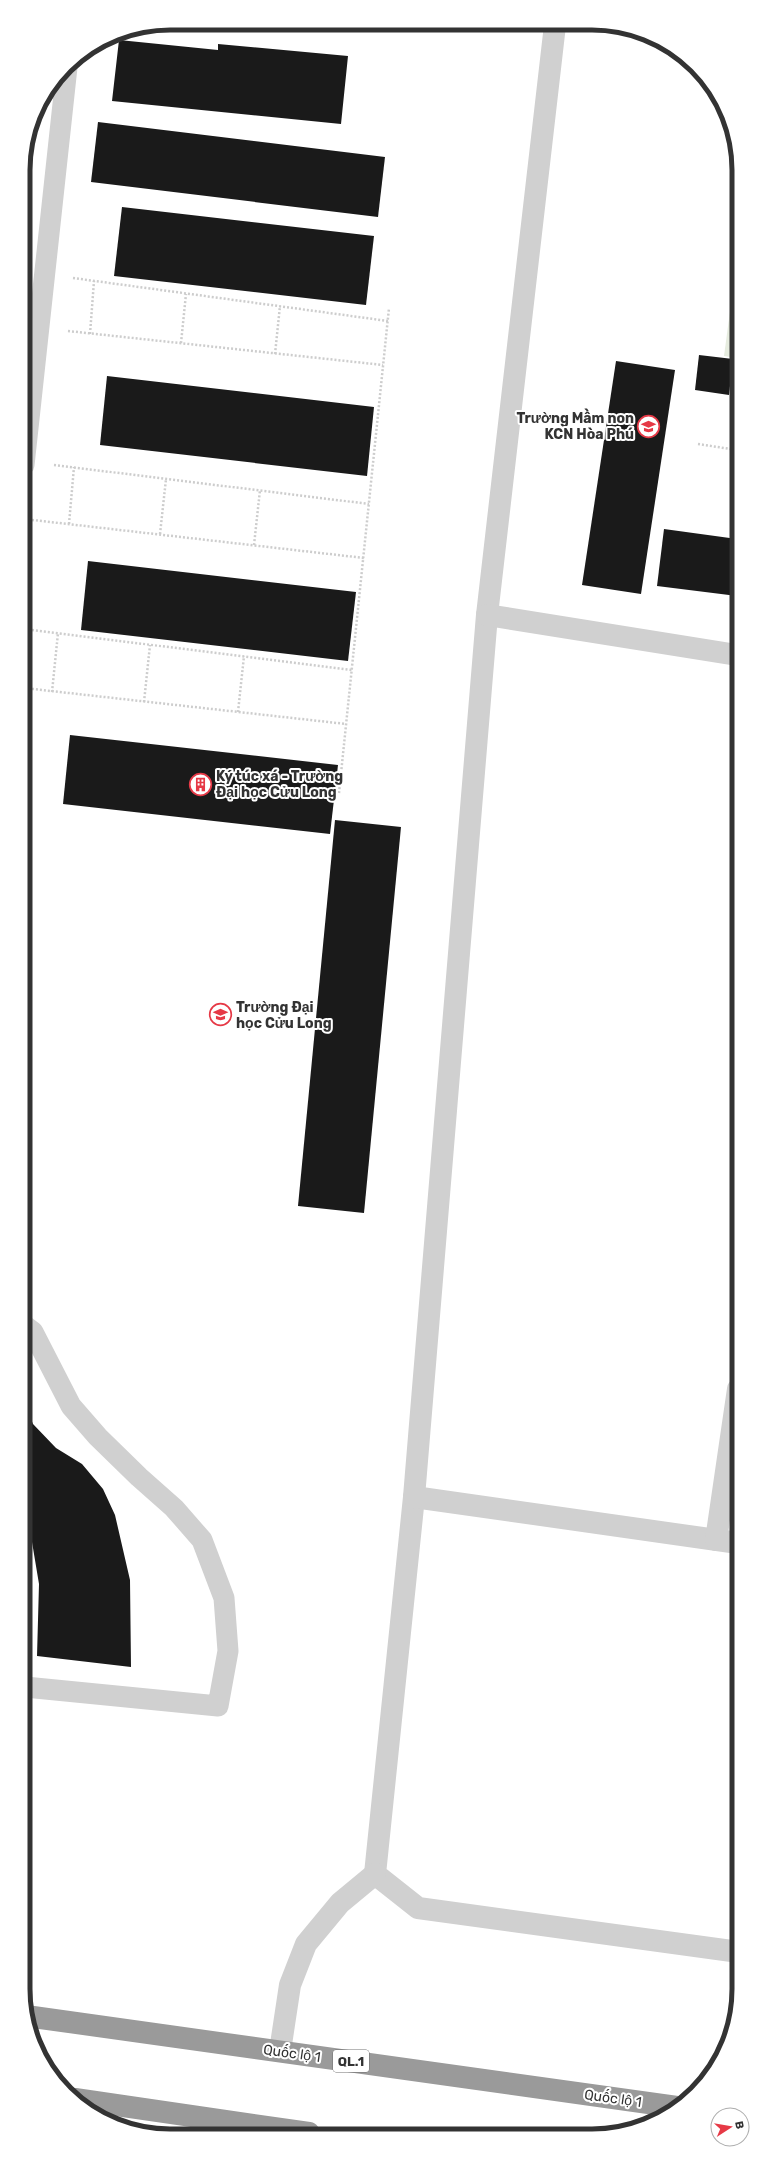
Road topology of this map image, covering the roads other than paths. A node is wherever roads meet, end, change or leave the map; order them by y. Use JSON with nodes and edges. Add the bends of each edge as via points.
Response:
{"nodes":[{"id":1,"x":555,"y":30,"type":"edge"},
{"id":2,"x":66,"y":77,"type":"edge"},
{"id":3,"x":30,"y":365,"type":"edge"},
{"id":4,"x":487,"y":615,"type":"junction"},
{"id":5,"x":732,"y":654,"type":"edge"},
{"id":6,"x":30,"y":1330,"type":"edge"},
{"id":7,"x":732,"y":1430,"type":"edge"},
{"id":8,"x":414,"y":1497,"type":"junction"},
{"id":9,"x":716,"y":1540,"type":"junction"},
{"id":10,"x":732,"y":1542,"type":"edge"},
{"id":11,"x":30,"y":1687,"type":"edge"},
{"id":12,"x":375,"y":1874,"type":"junction"},
{"id":13,"x":732,"y":1951,"type":"edge"},
{"id":14,"x":33,"y":2017,"type":"edge"},
{"id":15,"x":280,"y":2051,"type":"junction"},
{"id":16,"x":86,"y":2101,"type":"edge"},
{"id":17,"x":669,"y":2106,"type":"edge"},
{"id":18,"x":281,"y":2129,"type":"edge"}],
"edges":[{"from":1,"to":4,"type":"street"},
{"from":2,"to":3,"type":"lane","via":[[39,328]]},
{"from":4,"to":5,"type":"street"},
{"from":4,"to":8,"type":"street"},
{"from":6,"to":11,"type":"lane","via":[[71,1406],[138,1478],[174,1508],[202,1540],[224,1598],[228,1651],[218,1706]]},
{"from":7,"to":9,"type":"street"},
{"from":8,"to":9,"type":"street"},
{"from":8,"to":12,"type":"street"},
{"from":9,"to":10,"type":"street"},
{"from":12,"to":13,"type":"street","via":[[418,1908]]},
{"from":12,"to":15,"type":"street","via":[[340,1903],[306,1944],[290,1985]]},
{"from":14,"to":15,"type":"highway","name":"Quốc lộ 1","number":"QL.1"},
{"from":15,"to":17,"type":"highway","name":"Quốc lộ 1","number":"QL.1"},
{"from":16,"to":18,"type":"highway"}]}
